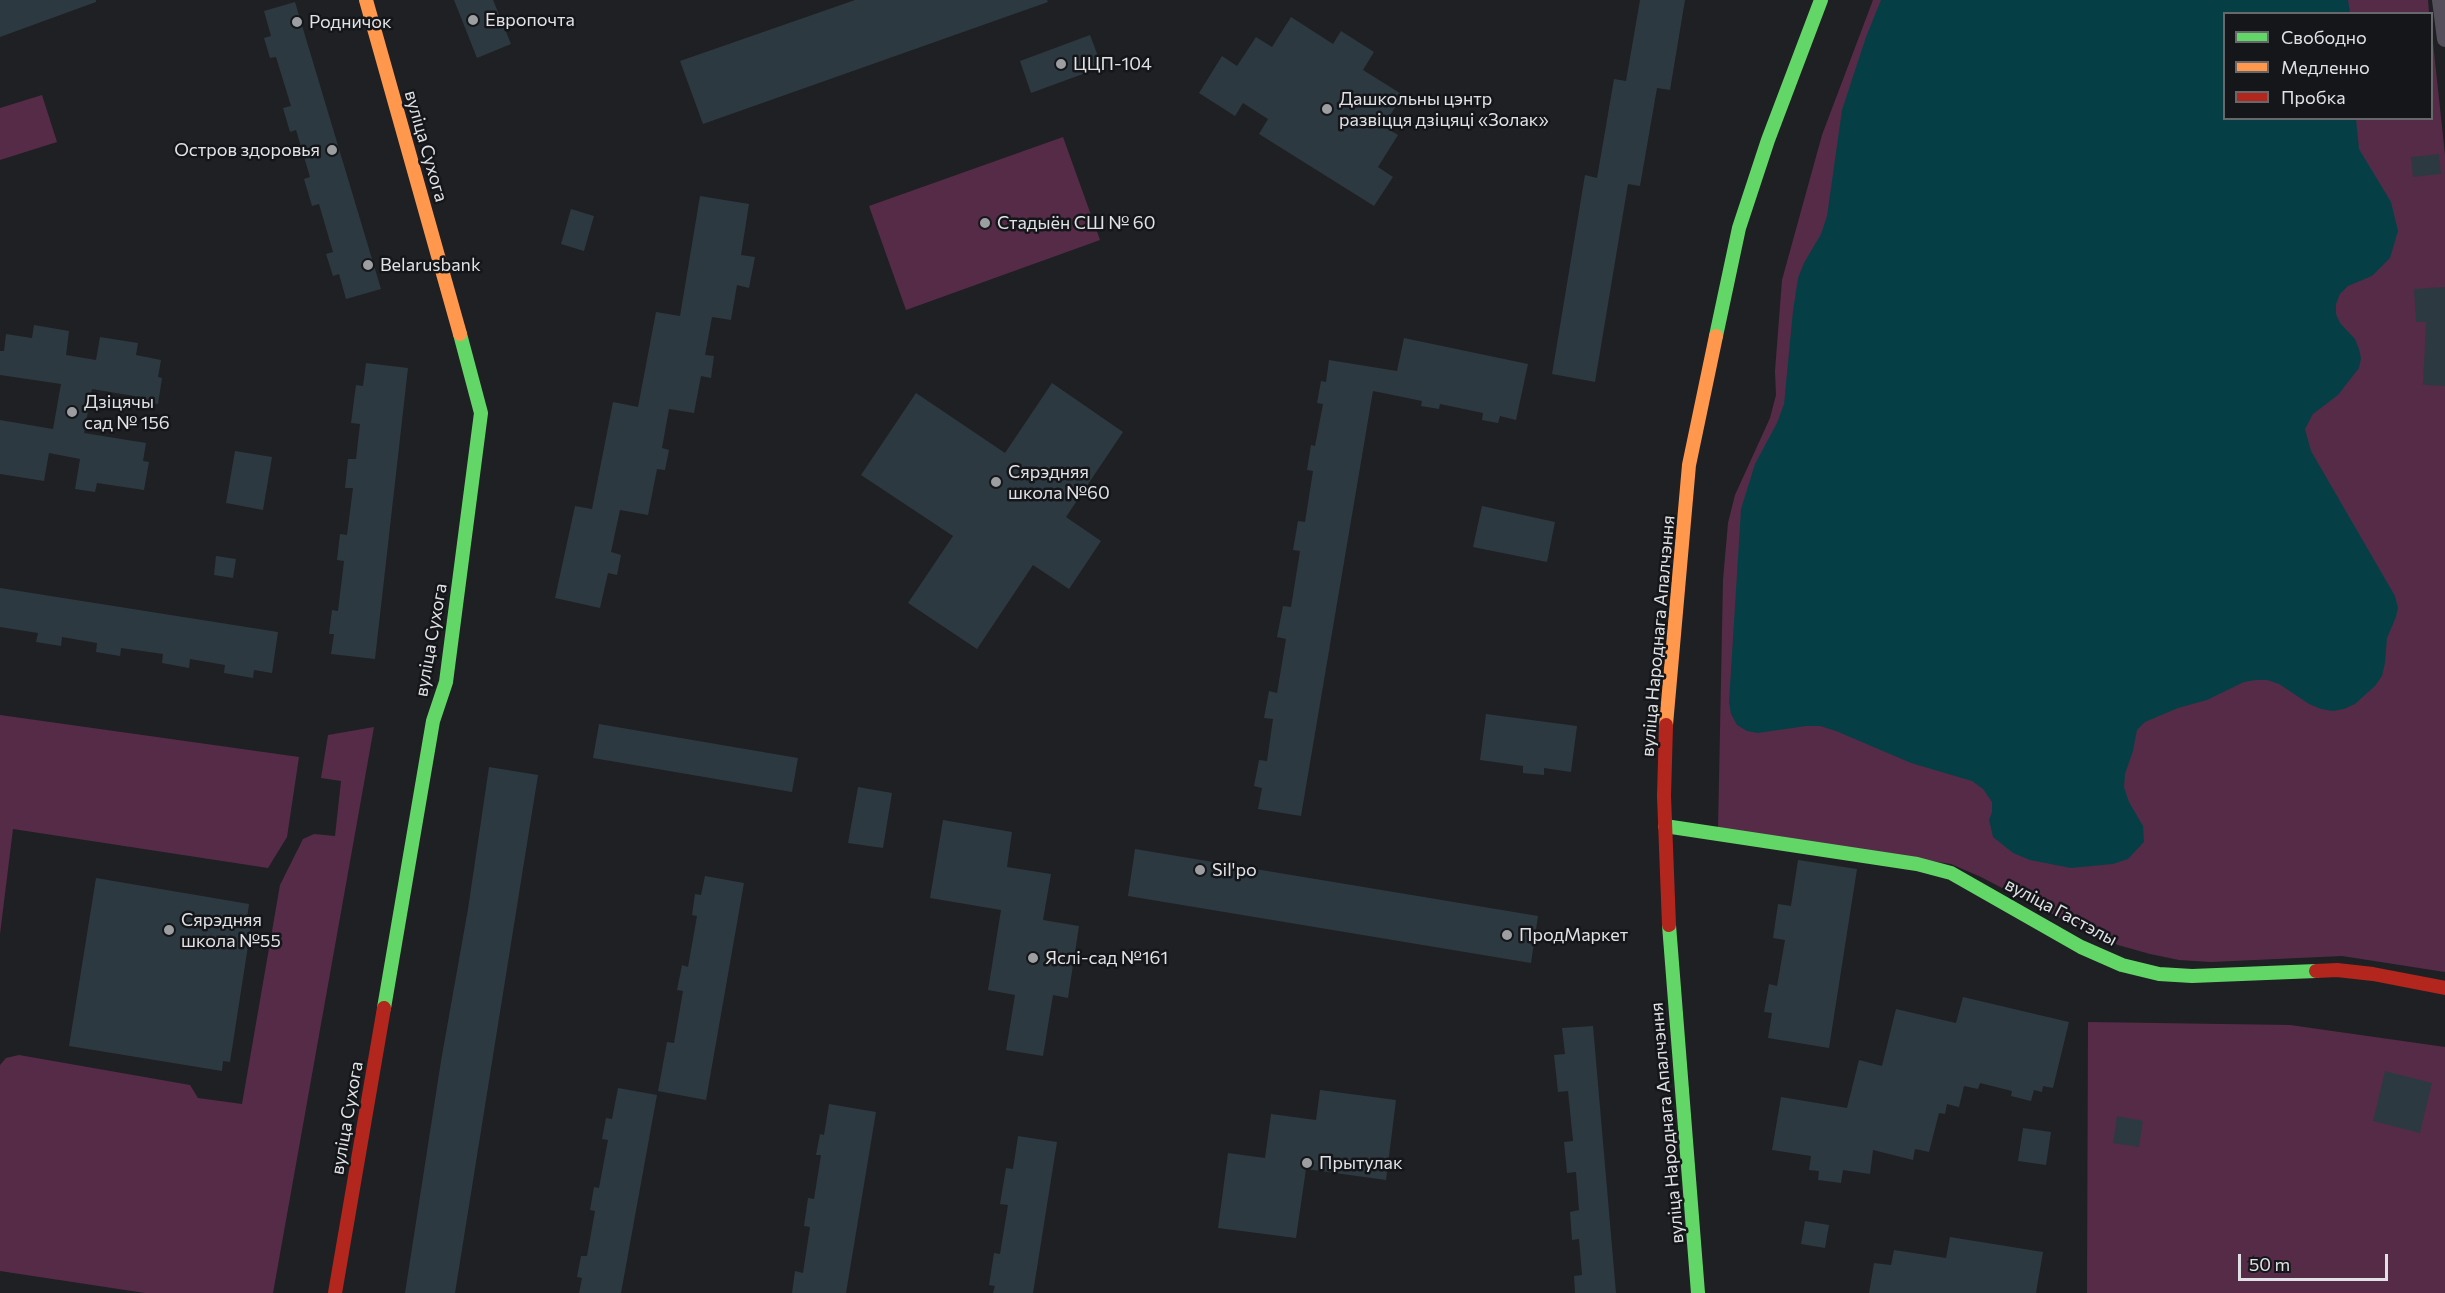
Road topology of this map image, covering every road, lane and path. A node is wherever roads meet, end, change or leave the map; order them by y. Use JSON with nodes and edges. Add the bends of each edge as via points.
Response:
{"nodes":[{"id":1,"x":366,"y":0,"type":"edge"},
{"id":2,"x":1821,"y":0,"type":"edge"},
{"id":3,"x":2440,"y":0,"type":"edge"},
{"id":4,"x":2445,"y":39,"type":"edge"},
{"id":5,"x":1665,"y":826,"type":"junction"},
{"id":6,"x":2445,"y":988,"type":"edge"},
{"id":7,"x":334,"y":1293,"type":"edge"},
{"id":8,"x":1698,"y":1293,"type":"edge"}],
"edges":[{"from":1,"to":7,"type":"street","name":"вуліца Сухога","via":[[481,414],[446,682],[434,721]]},
{"from":2,"to":5,"type":"street","name":"вуліца Народнага Апалчэння","via":[[1739,228],[1689,465],[1665,740]]},
{"from":3,"to":4,"type":"street"},
{"from":5,"to":6,"type":"street","name":"вуліца Гастэлы","via":[[1917,864],[1951,873],[2081,947],[2122,965],[2158,974],[2248,975],[2337,970]]},
{"from":5,"to":8,"type":"street","name":"вуліца Народнага Апалчэння","via":[[1667,897]]}]}
